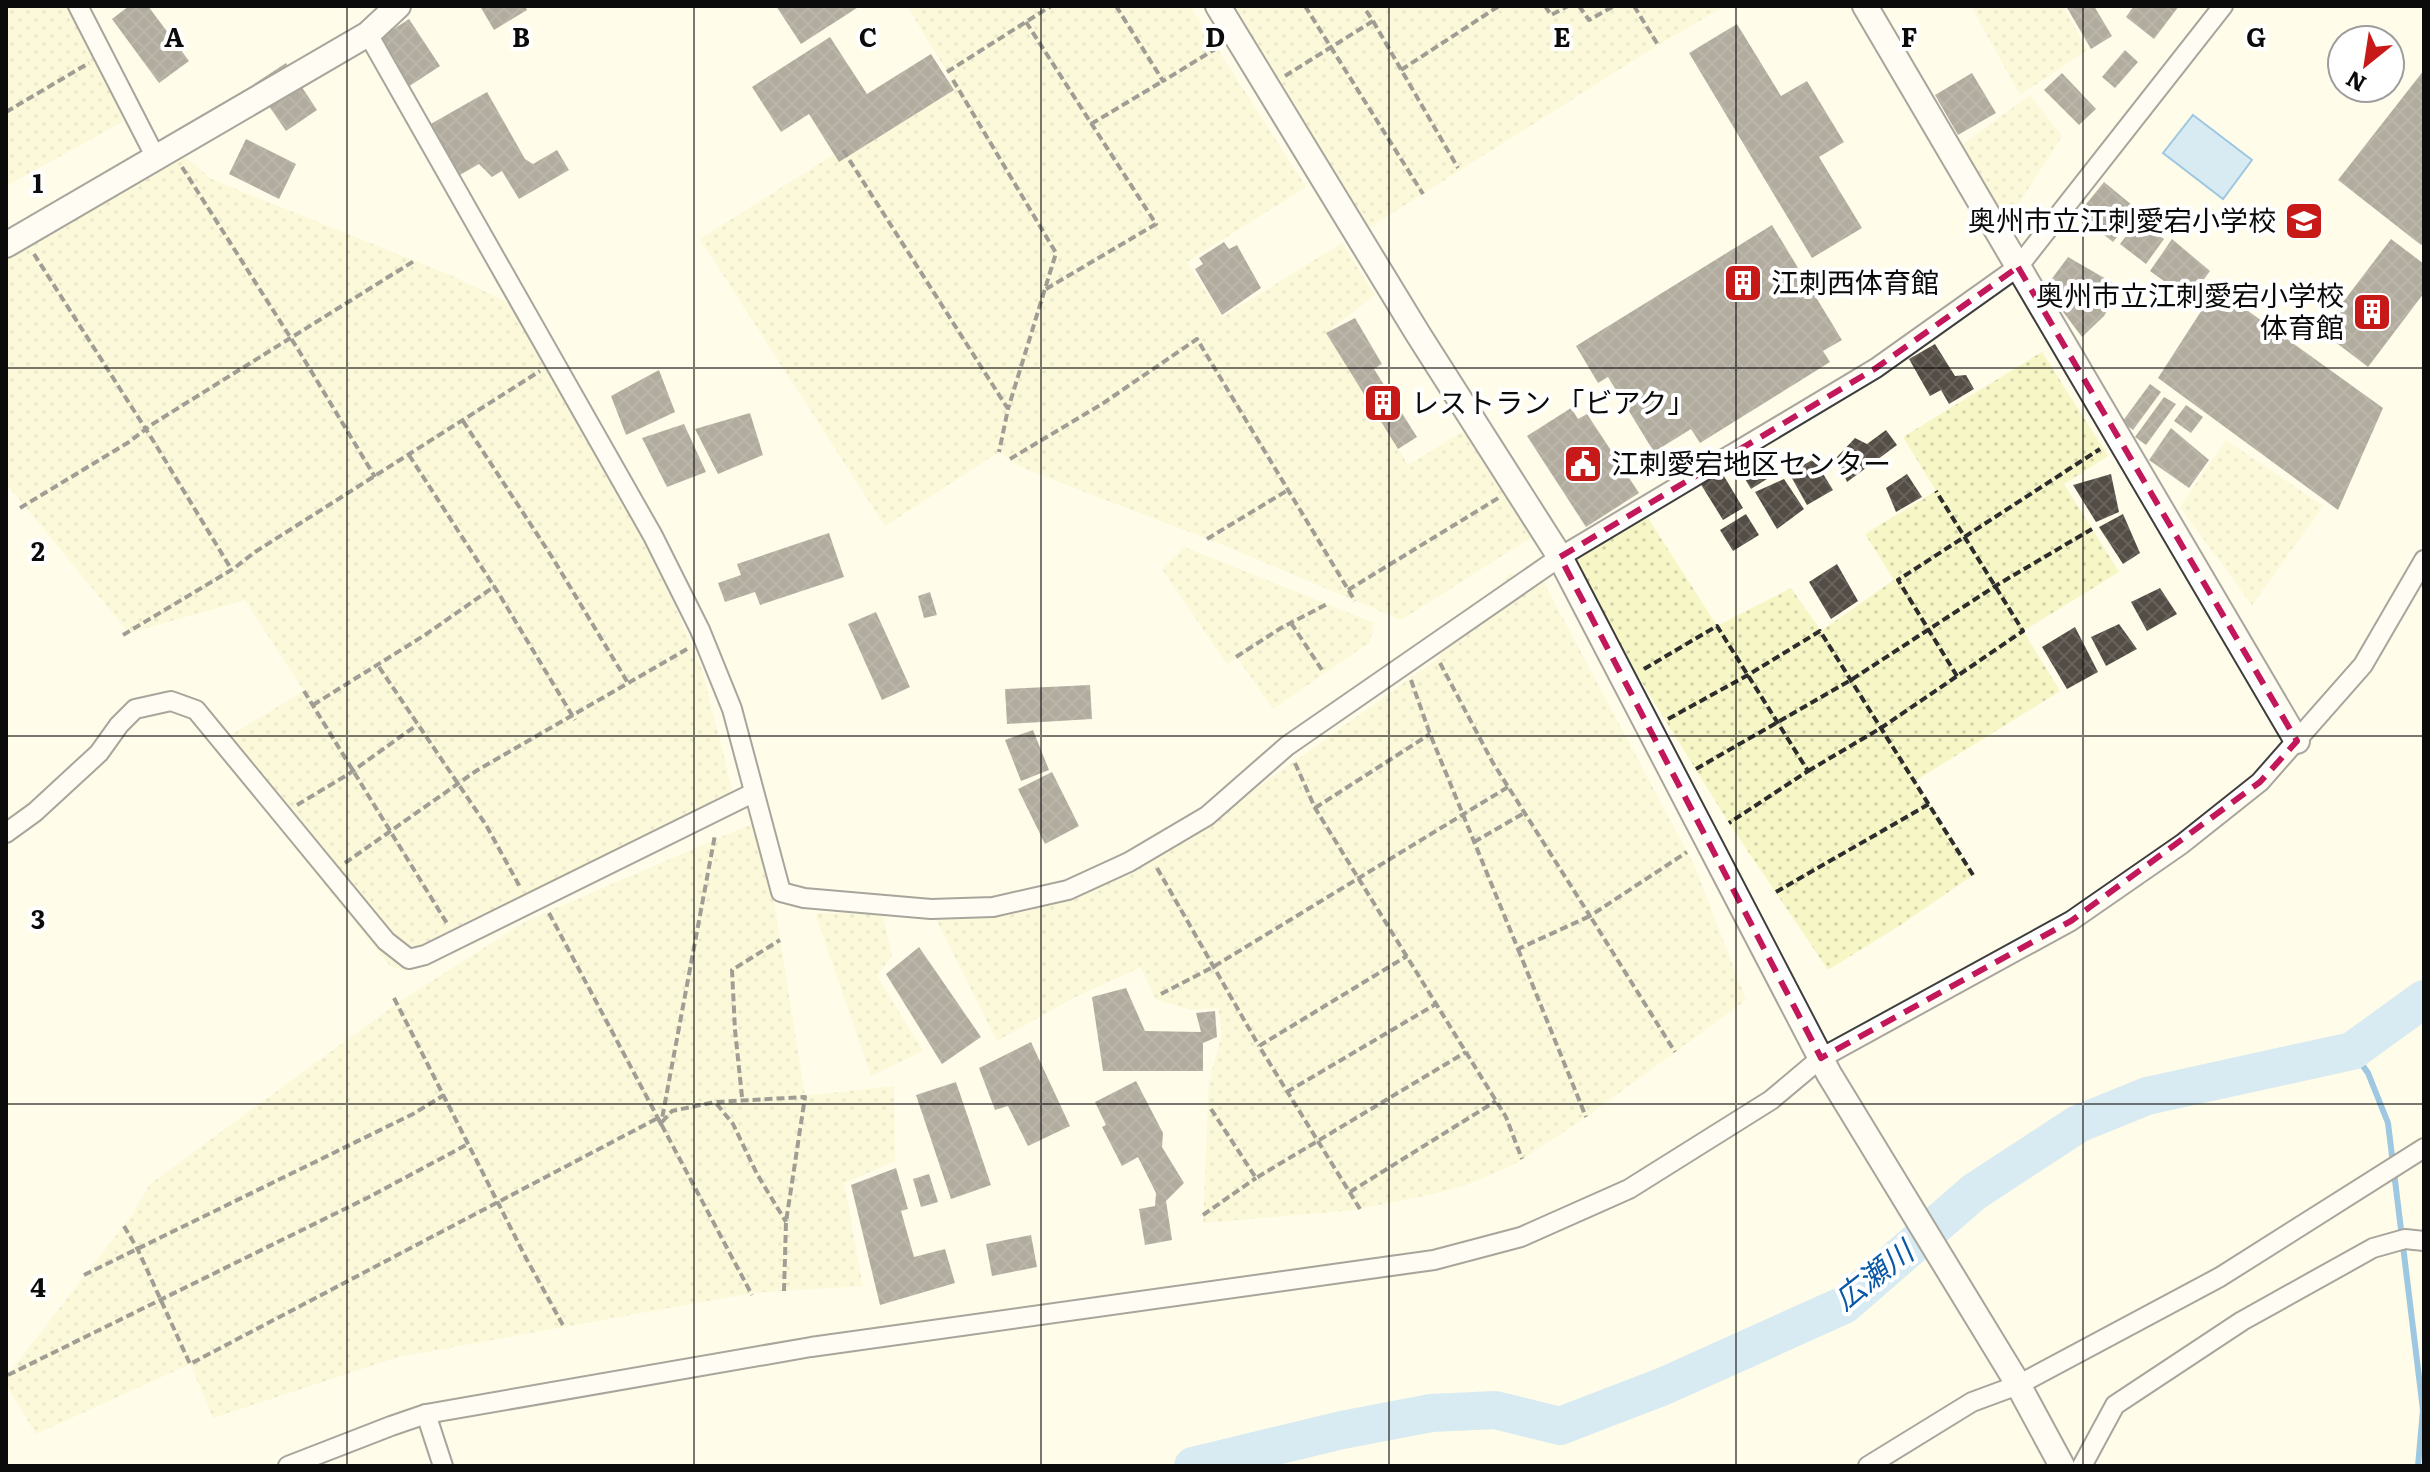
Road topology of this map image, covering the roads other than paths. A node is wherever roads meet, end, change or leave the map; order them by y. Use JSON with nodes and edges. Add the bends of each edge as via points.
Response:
{"nodes":[{"id":1,"x":78,"y":6,"type":"edge"},
{"id":2,"x":398,"y":6,"type":"edge"},
{"id":3,"x":1218,"y":6,"type":"edge"},
{"id":4,"x":1865,"y":6,"type":"edge"},
{"id":5,"x":2223,"y":6,"type":"edge"},
{"id":6,"x":368,"y":34,"type":"junction"},
{"id":7,"x":156,"y":158,"type":"junction"},
{"id":8,"x":16,"y":244,"type":"edge"},
{"id":9,"x":2018,"y":267,"type":"junction"},
{"id":10,"x":1560,"y":557,"type":"junction"},
{"id":11,"x":2424,"y":560,"type":"edge"},
{"id":12,"x":2297,"y":741,"type":"junction"},
{"id":13,"x":753,"y":793,"type":"junction"},
{"id":14,"x":6,"y":833,"type":"edge"},
{"id":15,"x":1825,"y":1066,"type":"junction"},
{"id":16,"x":2424,"y":1148,"type":"edge"},
{"id":17,"x":2424,"y":1241,"type":"edge"},
{"id":18,"x":2016,"y":1382,"type":"junction"},
{"id":19,"x":426,"y":1414,"type":"junction"},
{"id":20,"x":288,"y":1466,"type":"edge"},
{"id":21,"x":443,"y":1466,"type":"edge"},
{"id":22,"x":1868,"y":1466,"type":"edge"},
{"id":23,"x":2062,"y":1466,"type":"edge"},
{"id":24,"x":2082,"y":1466,"type":"edge"}],
"edges":[{"from":1,"to":7,"type":"street"},
{"from":2,"to":6,"type":"street"},
{"from":3,"to":10,"type":"street"},
{"from":4,"to":9,"type":"street"},
{"from":5,"to":9,"type":"street"},
{"from":6,"to":7,"type":"street"},
{"from":6,"to":13,"type":"street","via":[[653,536],[732,709]]},
{"from":7,"to":8,"type":"street"},
{"from":9,"to":10,"type":"street","via":[[1876,368]]},
{"from":9,"to":12,"type":"street"},
{"from":10,"to":13,"type":"street","via":[[1287,746],[1207,816],[1068,890],[993,907],[945,910],[781,892]]},
{"from":10,"to":15,"type":"street"},
{"from":11,"to":12,"type":"street","via":[[2363,665]]},
{"from":12,"to":15,"type":"street","via":[[2260,782],[2071,921]]},
{"from":13,"to":14,"type":"street","via":[[409,959],[386,941],[196,710],[171,701],[135,709],[99,753]]},
{"from":15,"to":18,"type":"street"},
{"from":15,"to":19,"type":"street","via":[[1629,1189],[1521,1237],[1434,1260],[811,1347]]},
{"from":16,"to":18,"type":"street","via":[[2220,1277]]},
{"from":17,"to":24,"type":"street","via":[[2405,1239],[2373,1248],[2216,1338],[2115,1405]]},
{"from":18,"to":22,"type":"street","via":[[1972,1402]]},
{"from":18,"to":23,"type":"street"},
{"from":19,"to":20,"type":"street"},
{"from":19,"to":21,"type":"street"}]}
